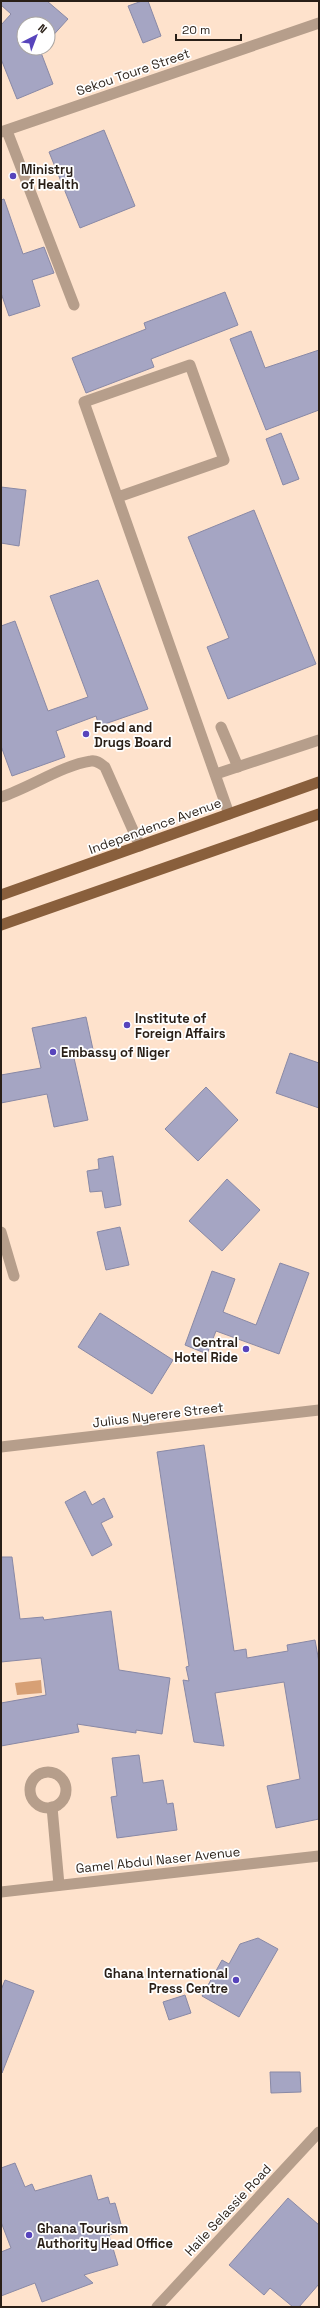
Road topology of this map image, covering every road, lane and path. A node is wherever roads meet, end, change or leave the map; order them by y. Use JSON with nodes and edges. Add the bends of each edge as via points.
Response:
{"nodes":[{"id":1,"x":319,"y":23,"type":"edge"},
{"id":2,"x":4,"y":132,"type":"edge"},
{"id":3,"x":74,"y":305,"type":"dead end"},
{"id":4,"x":118,"y":497,"type":"junction"},
{"id":5,"x":221,"y":727,"type":"dead end"},
{"id":6,"x":319,"y":740,"type":"edge"},
{"id":7,"x":238,"y":767,"type":"junction"},
{"id":8,"x":216,"y":774,"type":"junction"},
{"id":9,"x":319,"y":782,"type":"edge"},
{"id":10,"x":1,"y":797,"type":"edge"},
{"id":11,"x":229,"y":814,"type":"junction"},
{"id":12,"x":319,"y":814,"type":"edge"},
{"id":13,"x":140,"y":846,"type":"junction"},
{"id":14,"x":1,"y":895,"type":"edge"},
{"id":15,"x":1,"y":925,"type":"edge"},
{"id":16,"x":1,"y":1232,"type":"edge"},
{"id":17,"x":14,"y":1276,"type":"dead end"},
{"id":18,"x":319,"y":1410,"type":"edge"},
{"id":19,"x":1,"y":1447,"type":"edge"},
{"id":20,"x":52,"y":1807,"type":"dead end"},
{"id":21,"x":319,"y":1856,"type":"edge"},
{"id":22,"x":59,"y":1885,"type":"junction"},
{"id":23,"x":1,"y":1892,"type":"edge"},
{"id":24,"x":319,"y":2132,"type":"edge"},
{"id":25,"x":157,"y":2307,"type":"edge"}],
"edges":[{"from":1,"to":2,"type":"street","name":"Sekou Toure Street"},
{"from":2,"to":3,"type":"street"},
{"from":4,"to":4,"type":"street","via":[[224,460],[190,365],[84,402]]},
{"from":4,"to":8,"type":"street"},
{"from":5,"to":7,"type":"street"},
{"from":6,"to":7,"type":"street"},
{"from":7,"to":8,"type":"street"},
{"from":8,"to":11,"type":"street"},
{"from":9,"to":11,"type":"main road","name":"Independence Avenue"},
{"from":10,"to":13,"type":"street","via":[[73,767],[92,761],[99,762],[105,767]]},
{"from":11,"to":13,"type":"main road","name":"Independence Avenue"},
{"from":12,"to":15,"type":"main road"},
{"from":13,"to":14,"type":"main road","name":"Independence Avenue"},
{"from":16,"to":17,"type":"street"},
{"from":18,"to":19,"type":"street","name":"Julius Nyerere Street"},
{"from":20,"to":22,"type":"street"},
{"from":21,"to":22,"type":"street","name":"Gamel Abdul Naser Avenue"},
{"from":22,"to":23,"type":"street","name":"Gamel Abdul Naser Avenue"},
{"from":24,"to":25,"type":"street","name":"Haile Selassie Road"}]}
